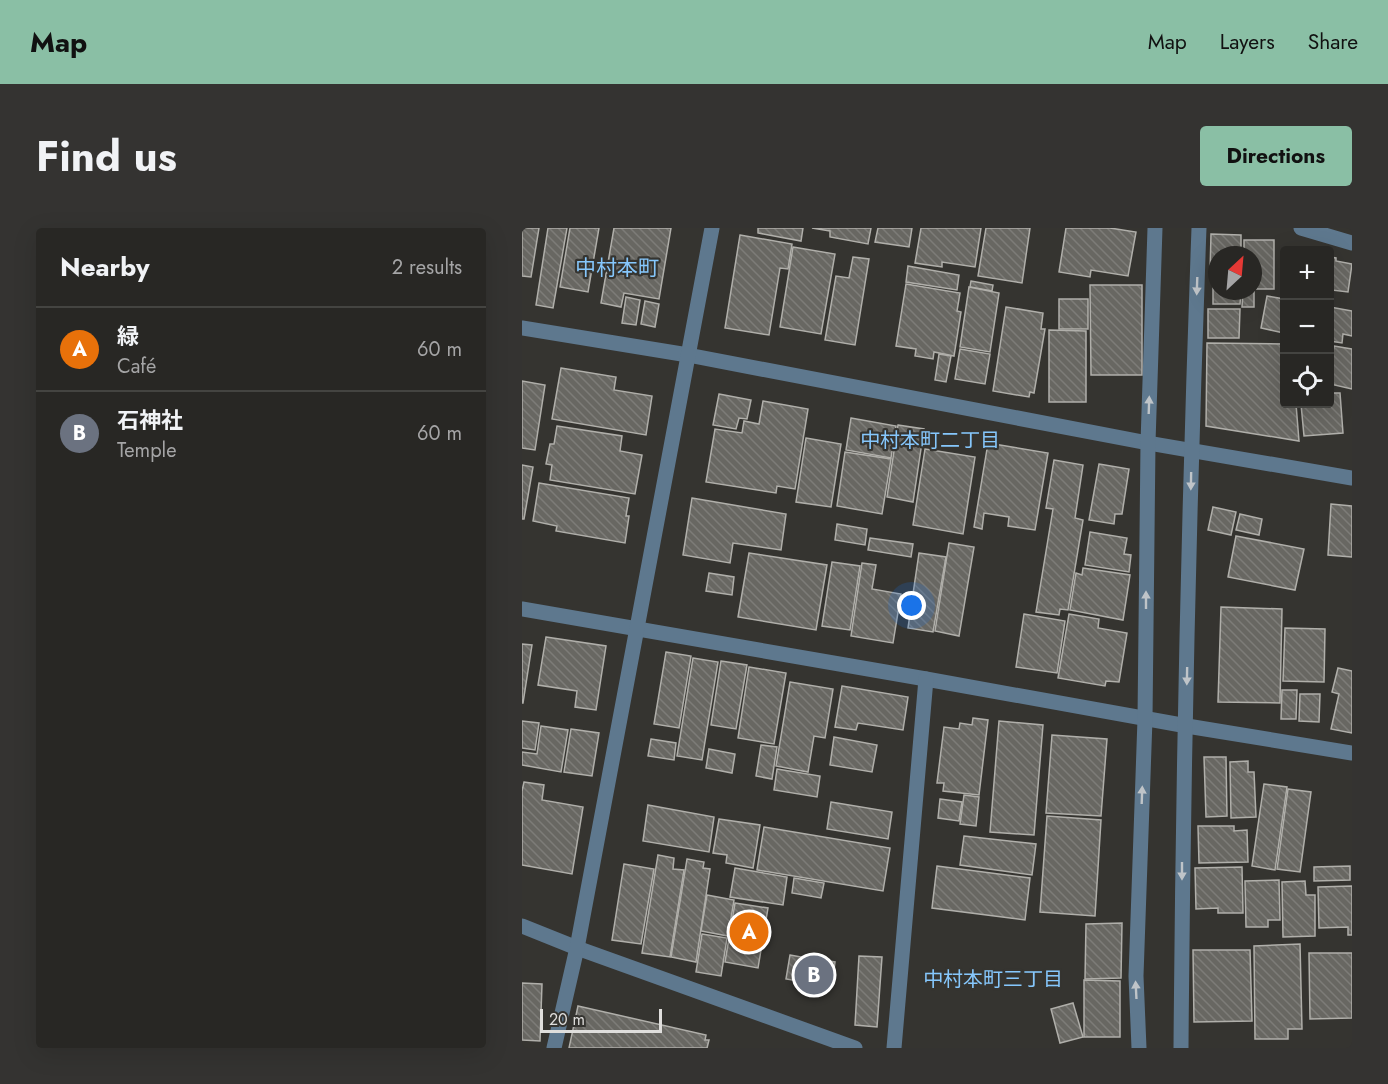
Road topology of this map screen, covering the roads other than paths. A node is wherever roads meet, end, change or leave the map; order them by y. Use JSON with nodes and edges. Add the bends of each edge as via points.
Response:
{"nodes":[{"id":1,"x":712,"y":228,"type":"edge"},
{"id":2,"x":1155,"y":228,"type":"edge"},
{"id":3,"x":1198,"y":228,"type":"edge"},
{"id":4,"x":1301,"y":228,"type":"edge"},
{"id":5,"x":1352,"y":243,"type":"edge"},
{"id":6,"x":522,"y":328,"type":"edge"},
{"id":7,"x":688,"y":355,"type":"junction"},
{"id":8,"x":1148,"y":443,"type":"junction"},
{"id":9,"x":1191,"y":450,"type":"junction"},
{"id":10,"x":1352,"y":478,"type":"edge"},
{"id":11,"x":522,"y":609,"type":"edge"},
{"id":12,"x":639,"y":630,"type":"junction"},
{"id":13,"x":926,"y":679,"type":"junction"},
{"id":14,"x":1145,"y":719,"type":"junction"},
{"id":15,"x":1186,"y":726,"type":"junction"},
{"id":16,"x":1352,"y":753,"type":"edge"},
{"id":17,"x":522,"y":926,"type":"edge"},
{"id":18,"x":577,"y":948,"type":"junction"},
{"id":19,"x":554,"y":1048,"type":"edge"},
{"id":20,"x":855,"y":1048,"type":"edge"},
{"id":21,"x":894,"y":1048,"type":"edge"},
{"id":22,"x":1139,"y":1048,"type":"edge"},
{"id":23,"x":1181,"y":1048,"type":"edge"}],
"edges":[{"from":1,"to":7,"type":"street"},
{"from":8,"to":2,"type":"street","one_way":true},
{"from":3,"to":9,"type":"street","one_way":true},
{"from":4,"to":5,"type":"street"},
{"from":6,"to":7,"type":"street"},
{"from":7,"to":8,"type":"street"},
{"from":7,"to":12,"type":"street"},
{"from":8,"to":9,"type":"street"},
{"from":14,"to":8,"type":"street","one_way":true},
{"from":9,"to":10,"type":"street"},
{"from":9,"to":15,"type":"street","one_way":true},
{"from":11,"to":12,"type":"street"},
{"from":12,"to":13,"type":"street"},
{"from":12,"to":18,"type":"street"},
{"from":13,"to":14,"type":"street"},
{"from":13,"to":21,"type":"street"},
{"from":14,"to":15,"type":"street"},
{"from":22,"to":14,"type":"street","one_way":true,"via":[[1136,976]]},
{"from":15,"to":16,"type":"street"},
{"from":15,"to":23,"type":"street","one_way":true},
{"from":17,"to":18,"type":"street"},
{"from":18,"to":19,"type":"street"},
{"from":18,"to":20,"type":"street"}]}
